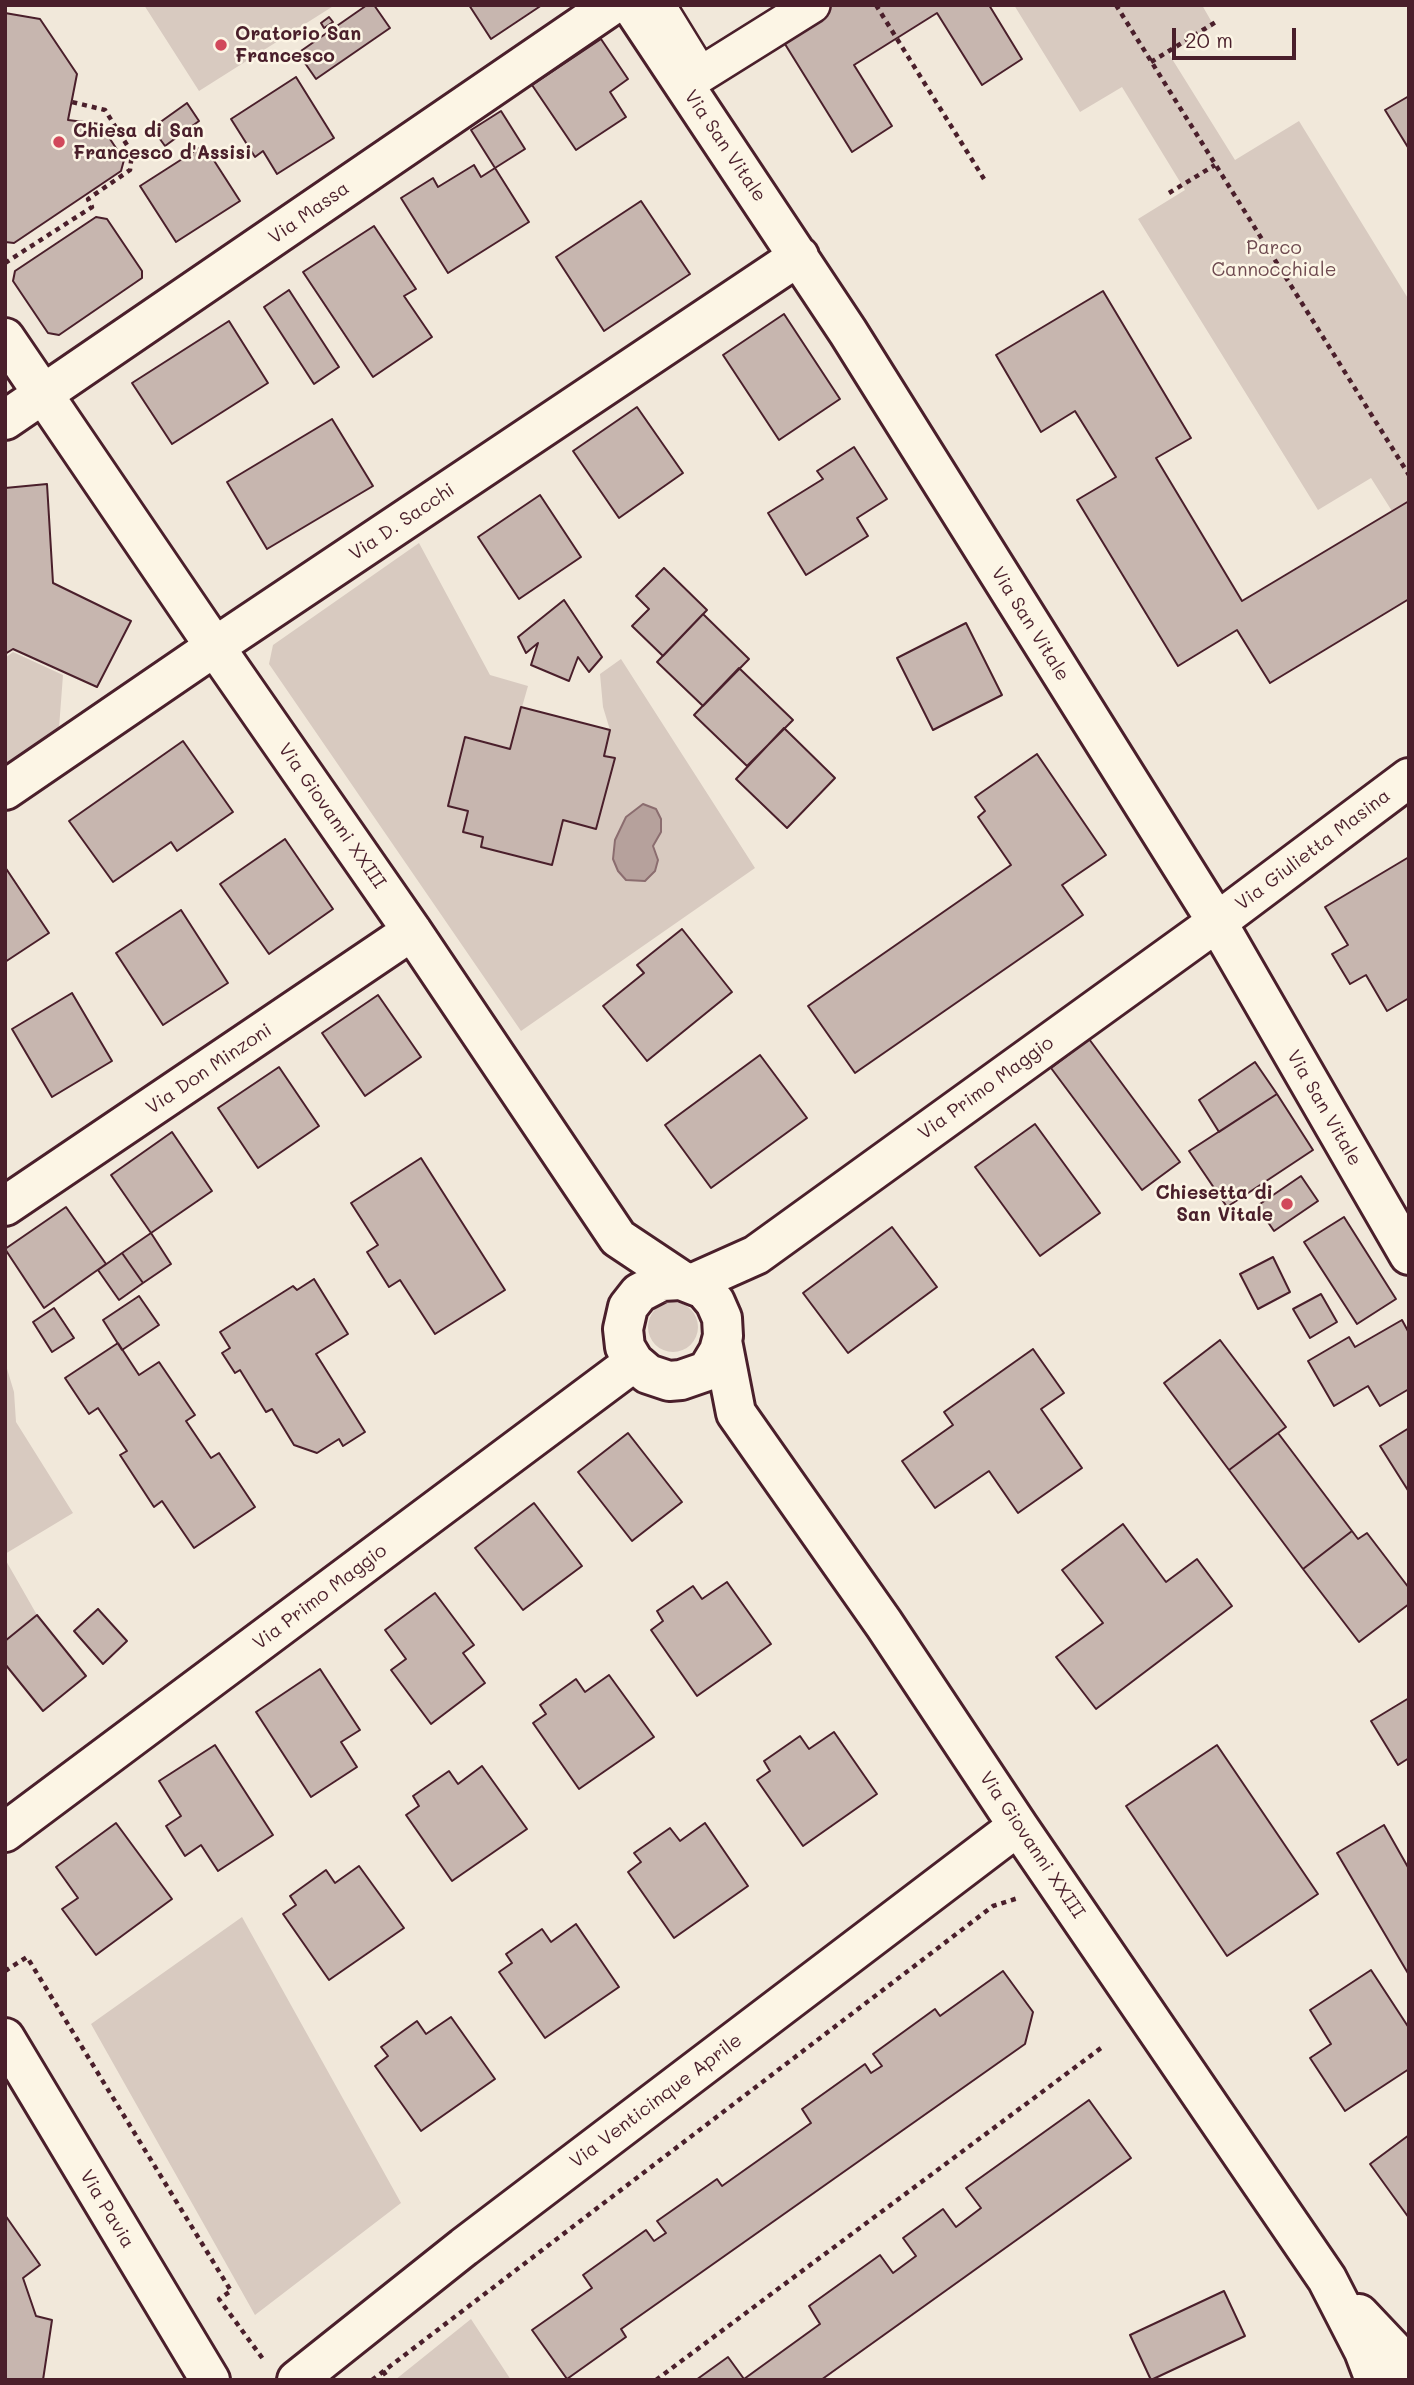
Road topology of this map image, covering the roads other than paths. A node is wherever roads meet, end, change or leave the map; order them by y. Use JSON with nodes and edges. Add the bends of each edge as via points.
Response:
{"nodes":[{"id":1,"x":612,"y":5,"type":"edge"},
{"id":2,"x":631,"y":5,"type":"edge"},
{"id":3,"x":657,"y":5,"type":"edge"},
{"id":4,"x":812,"y":5,"type":"edge"},
{"id":5,"x":799,"y":256,"type":"junction"},
{"id":6,"x":5,"y":338,"type":"edge"},
{"id":7,"x":44,"y":396,"type":"junction"},
{"id":8,"x":5,"y":420,"type":"edge"},
{"id":9,"x":215,"y":647,"type":"junction"},
{"id":10,"x":1409,"y":778,"type":"edge"},
{"id":11,"x":5,"y":790,"type":"edge"},
{"id":12,"x":1217,"y":922,"type":"junction"},
{"id":13,"x":412,"y":932,"type":"junction"},
{"id":14,"x":5,"y":1206,"type":"edge"},
{"id":15,"x":618,"y":1238,"type":"junction"},
{"id":16,"x":756,"y":1255,"type":"junction"},
{"id":17,"x":1409,"y":1255,"type":"edge"},
{"id":18,"x":686,"y":1282,"type":"junction"},
{"id":19,"x":628,"y":1307,"type":"junction"},
{"id":20,"x":722,"y":1330,"type":"junction"},
{"id":21,"x":634,"y":1362,"type":"junction"},
{"id":22,"x":681,"y":1380,"type":"junction"},
{"id":23,"x":736,"y":1413,"type":"junction"},
{"id":24,"x":1018,"y":1826,"type":"junction"},
{"id":25,"x":5,"y":1832,"type":"edge"},
{"id":26,"x":5,"y":2038,"type":"edge"},
{"id":27,"x":1327,"y":2279,"type":"junction"},
{"id":28,"x":1409,"y":2367,"type":"edge"},
{"id":29,"x":284,"y":2375,"type":"edge"},
{"id":30,"x":210,"y":2380,"type":"edge"},
{"id":31,"x":1376,"y":2380,"type":"edge"}],
"edges":[{"from":1,"to":7,"type":"street","name":"Via Massa"},
{"from":2,"to":5,"type":"street","name":"Via San Vitale"},
{"from":3,"to":4,"type":"street","via":[[700,75]]},
{"from":5,"to":9,"type":"street","name":"Via D. Sacchi"},
{"from":5,"to":12,"type":"street","name":"Via San Vitale"},
{"from":6,"to":7,"type":"street","name":"Via Giovanni XXIII"},
{"from":7,"to":8,"type":"street","name":"Via Massa"},
{"from":7,"to":9,"type":"street","name":"Via Giovanni XXIII"},
{"from":9,"to":11,"type":"street","name":"Via D. Sacchi"},
{"from":9,"to":13,"type":"street","name":"Via Giovanni XXIII"},
{"from":10,"to":12,"type":"street","name":"Via Giulietta Masina"},
{"from":12,"to":16,"type":"street","name":"Via Primo Maggio"},
{"from":12,"to":17,"type":"street","name":"Via San Vitale"},
{"from":13,"to":14,"type":"street","name":"Via Don Minzoni"},
{"from":13,"to":15,"type":"street","name":"Via Giovanni XXIII"},
{"from":15,"to":18,"type":"street","name":"Via Giovanni XXIII"},
{"from":15,"to":19,"type":"street","name":"Via Giovanni XXIII"},
{"from":16,"to":18,"type":"street","name":"Via Primo Maggio"},
{"from":16,"to":20,"type":"street","name":"Via Primo Maggio"},
{"from":18,"to":19,"type":"street","name":"Via Primo Maggio","via":[[662,1280],[646,1287]]},
{"from":18,"to":20,"type":"street","via":[[704,1289],[715,1302]]},
{"from":19,"to":21,"type":"street","via":[[623,1329],[625,1347]]},
{"from":20,"to":22,"type":"street","name":"Via Primo Maggio","via":[[719,1351],[707,1371]]},
{"from":20,"to":23,"type":"street","name":"Via Giovanni XXIII"},
{"from":21,"to":22,"type":"street","via":[[648,1374]]},
{"from":21,"to":25,"type":"street","name":"Via Primo Maggio"},
{"from":22,"to":23,"type":"street","name":"Via Giovanni XXIII"},
{"from":23,"to":24,"type":"street","name":"Via Giovanni XXIII"},
{"from":24,"to":27,"type":"street","name":"Via Giovanni XXIII"},
{"from":24,"to":29,"type":"street","name":"Via Venticinque Aprile","via":[[475,2239]]},
{"from":26,"to":30,"type":"street","name":"Via Pavia"},
{"from":27,"to":28,"type":"street","name":"Via Giovanni XXIII"},
{"from":27,"to":31,"type":"street","name":"Via Giovanni XXIII"}]}
